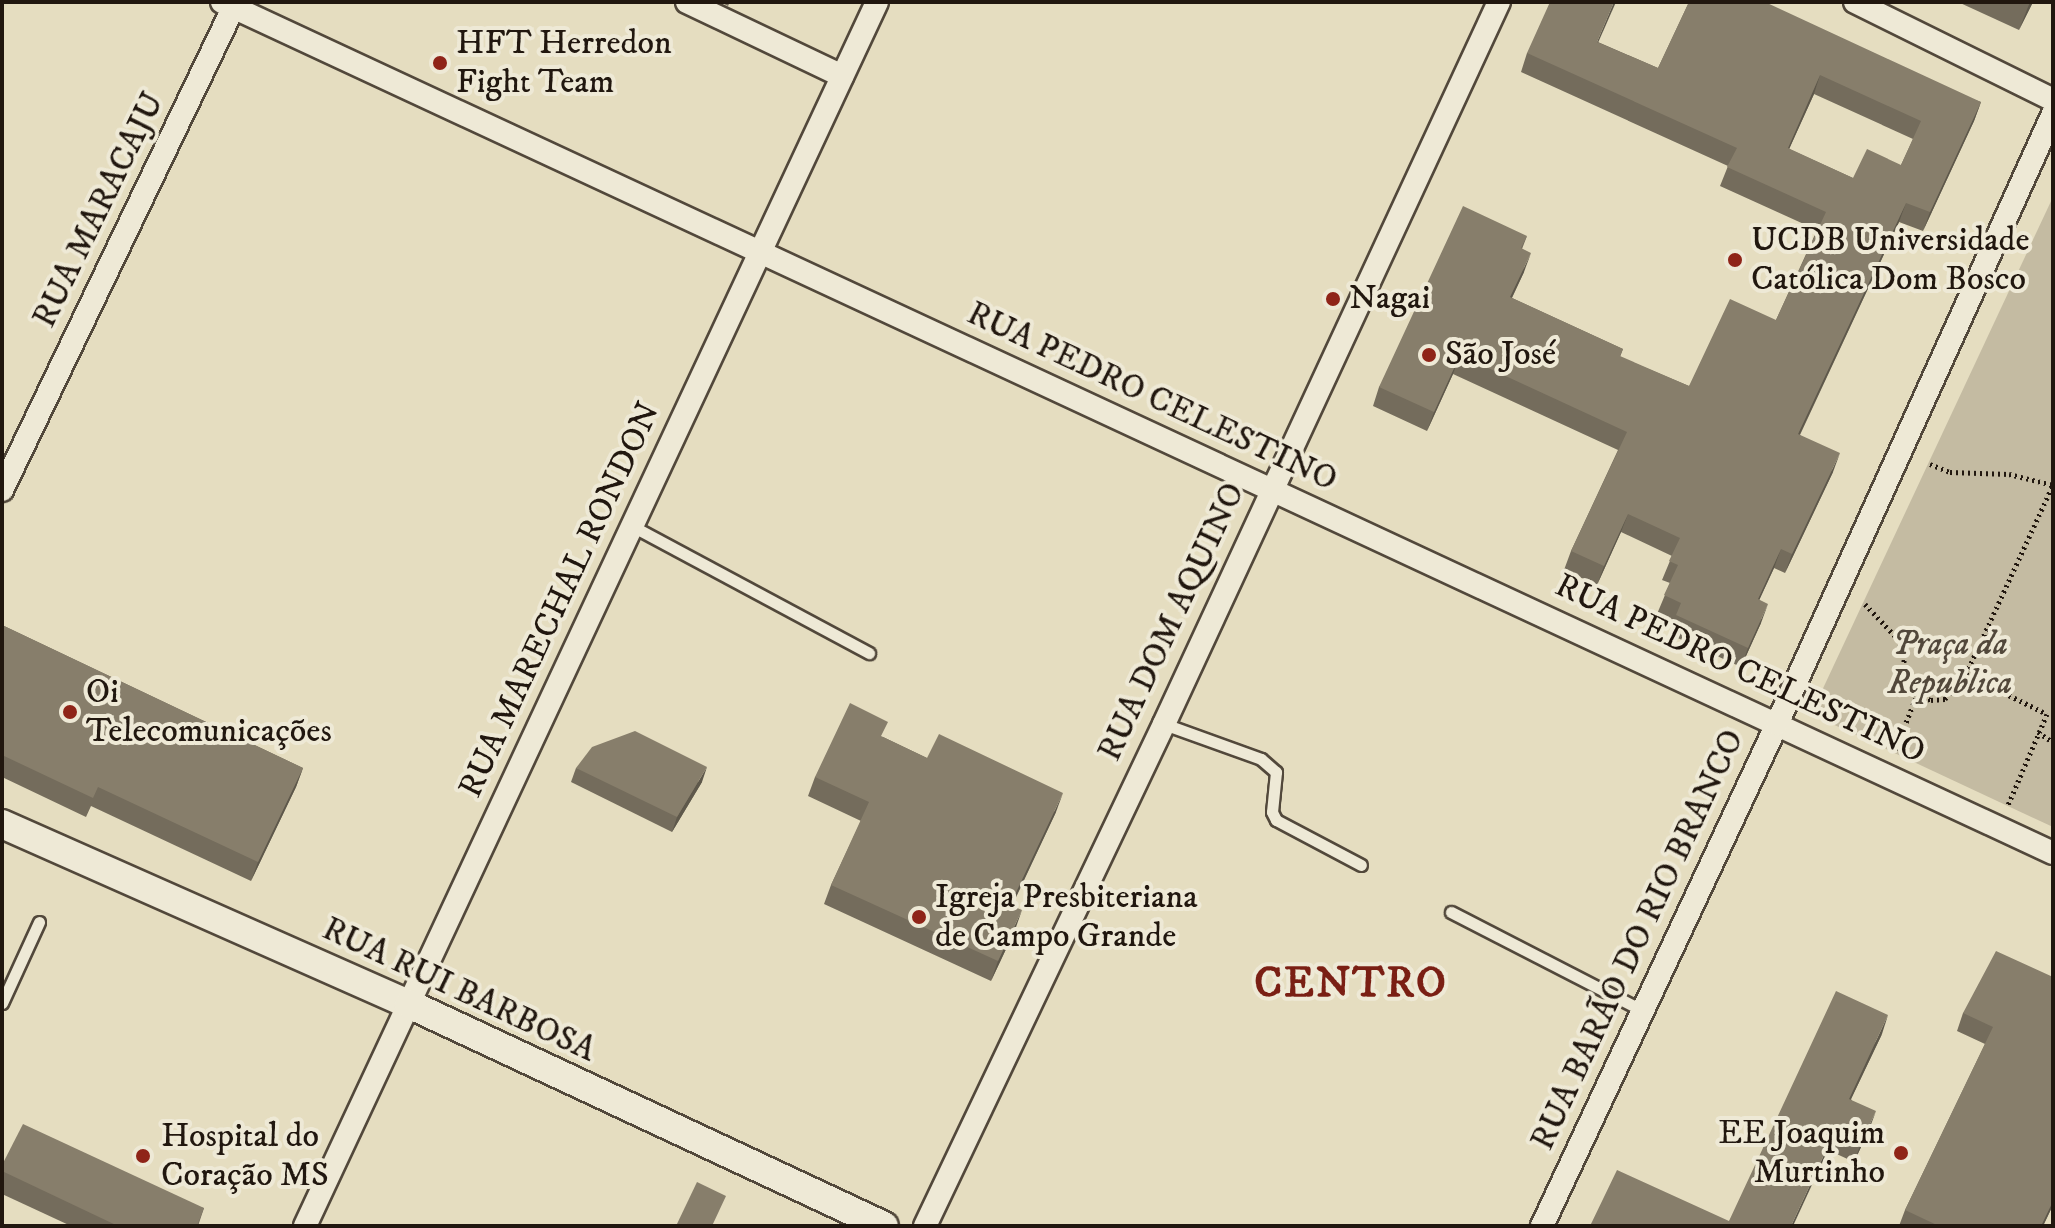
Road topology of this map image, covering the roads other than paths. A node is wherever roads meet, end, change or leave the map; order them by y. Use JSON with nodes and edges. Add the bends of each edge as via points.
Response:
{"nodes":[{"id":1,"x":687,"y":2,"type":"edge"},
{"id":2,"x":877,"y":2,"type":"edge"},
{"id":3,"x":1499,"y":2,"type":"edge"},
{"id":4,"x":1855,"y":2,"type":"edge"},
{"id":5,"x":231,"y":4,"type":"edge"},
{"id":6,"x":842,"y":76,"type":"junction"},
{"id":7,"x":2053,"y":100,"type":"edge"},
{"id":8,"x":2053,"y":114,"type":"edge"},
{"id":9,"x":760,"y":252,"type":"junction"},
{"id":10,"x":1270,"y":489,"type":"junction"},
{"id":11,"x":2,"y":490,"type":"edge"},
{"id":12,"x":632,"y":526,"type":"junction"},
{"id":13,"x":869,"y":653,"type":"dead end"},
{"id":14,"x":1164,"y":724,"type":"junction"},
{"id":15,"x":1777,"y":724,"type":"junction"},
{"id":16,"x":2,"y":824,"type":"edge"},
{"id":17,"x":2053,"y":853,"type":"edge"},
{"id":18,"x":1361,"y":865,"type":"dead end"},
{"id":19,"x":1451,"y":912,"type":"dead end"},
{"id":20,"x":39,"y":922,"type":"dead end"},
{"id":21,"x":2,"y":1003,"type":"edge"},
{"id":22,"x":409,"y":1004,"type":"junction"},
{"id":23,"x":1642,"y":1010,"type":"junction"},
{"id":24,"x":305,"y":1226,"type":"edge"},
{"id":25,"x":884,"y":1226,"type":"edge"},
{"id":26,"x":925,"y":1226,"type":"edge"},
{"id":27,"x":1542,"y":1226,"type":"edge"}],
"edges":[{"from":1,"to":6,"type":"street"},
{"from":2,"to":6,"type":"street","name":"RUA MARECHAL RONDON"},
{"from":3,"to":10,"type":"street","name":"RUA DOM AQUINO"},
{"from":4,"to":7,"type":"street"},
{"from":5,"to":9,"type":"street","name":"RUA PEDRO CELESTINO"},
{"from":5,"to":11,"type":"street","name":"RUA MARACAJU"},
{"from":6,"to":9,"type":"street","name":"RUA MARECHAL RONDON"},
{"from":8,"to":15,"type":"street","name":"RUA BARÃO DO RIO BRANCO"},
{"from":9,"to":10,"type":"street","name":"RUA PEDRO CELESTINO"},
{"from":9,"to":12,"type":"street","name":"RUA MARECHAL RONDON"},
{"from":10,"to":14,"type":"street","name":"RUA DOM AQUINO"},
{"from":10,"to":15,"type":"street","name":"RUA PEDRO CELESTINO"},
{"from":12,"to":13,"type":"lane"},
{"from":12,"to":22,"type":"street","name":"RUA MARECHAL RONDON"},
{"from":14,"to":18,"type":"lane","via":[[1261,759],[1276,772],[1276,820]]},
{"from":14,"to":26,"type":"street","name":"RUA DOM AQUINO"},
{"from":15,"to":17,"type":"street","name":"RUA PEDRO CELESTINO"},
{"from":15,"to":23,"type":"street","name":"RUA BARÃO DO RIO BRANCO"},
{"from":16,"to":22,"type":"street","name":"RUA RUI BARBOSA"},
{"from":19,"to":23,"type":"lane"},
{"from":20,"to":21,"type":"lane"},
{"from":22,"to":24,"type":"street","name":"RUA MARECHAL RONDON"},
{"from":22,"to":25,"type":"street","name":"RUA RUI BARBOSA"},
{"from":23,"to":27,"type":"street","name":"RUA BARÃO DO RIO BRANCO"}]}
